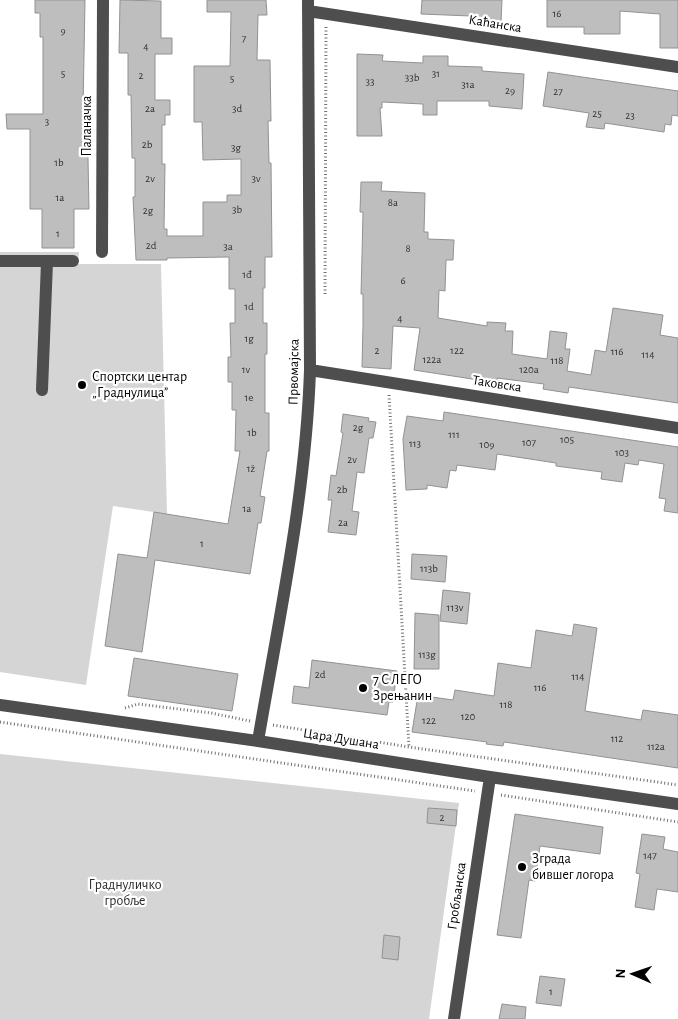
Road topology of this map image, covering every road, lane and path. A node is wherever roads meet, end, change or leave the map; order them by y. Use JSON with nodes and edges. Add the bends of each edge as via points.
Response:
{"nodes":[{"id":1,"x":102,"y":0,"type":"edge"},
{"id":2,"x":308,"y":6,"type":"edge"},
{"id":3,"x":326,"y":14,"type":"junction"},
{"id":4,"x":678,"y":67,"type":"edge"},
{"id":5,"x":102,"y":252,"type":"dead end"},
{"id":6,"x":0,"y":261,"type":"edge"},
{"id":7,"x":73,"y":261,"type":"dead end"},
{"id":8,"x":47,"y":262,"type":"junction"},
{"id":9,"x":325,"y":302,"type":"dead end"},
{"id":10,"x":310,"y":370,"type":"junction"},
{"id":11,"x":388,"y":382,"type":"junction"},
{"id":12,"x":42,"y":390,"type":"dead end"},
{"id":13,"x":678,"y":428,"type":"edge"},
{"id":14,"x":0,"y":705,"type":"edge"},
{"id":15,"x":122,"y":709,"type":"dead end"},
{"id":16,"x":0,"y":722,"type":"edge"},
{"id":17,"x":261,"y":723,"type":"junction"},
{"id":18,"x":258,"y":741,"type":"junction"},
{"id":19,"x":409,"y":747,"type":"junction"},
{"id":20,"x":490,"y":777,"type":"junction"},
{"id":21,"x":678,"y":785,"type":"edge"},
{"id":22,"x":488,"y":793,"type":"junction"},
{"id":23,"x":678,"y":804,"type":"edge"},
{"id":24,"x":678,"y":822,"type":"edge"},
{"id":25,"x":454,"y":1019,"type":"edge"}],
"edges":[{"from":1,"to":5,"type":"street","name":"Паланачка"},
{"from":2,"to":3,"type":"street","name":"Каћанска"},
{"from":2,"to":10,"type":"street","name":"Првомајска"},
{"from":3,"to":4,"type":"street","name":"Каћанска"},
{"from":3,"to":9,"type":"path"},
{"from":6,"to":8,"type":"street"},
{"from":7,"to":8,"type":"street"},
{"from":8,"to":12,"type":"street"},
{"from":10,"to":11,"type":"street","name":"Таковска"},
{"from":10,"to":17,"type":"street","name":"Првомајска","via":[[309,412],[292,540]]},
{"from":11,"to":13,"type":"street","name":"Таковска"},
{"from":11,"to":19,"type":"path"},
{"from":14,"to":18,"type":"street","name":"Цара Душана"},
{"from":15,"to":17,"type":"path","via":[[138,704]]},
{"from":16,"to":22,"type":"path"},
{"from":17,"to":18,"type":"street","name":"Првомајска"},
{"from":17,"to":19,"type":"path"},
{"from":18,"to":20,"type":"street","name":"Цара Душана"},
{"from":19,"to":21,"type":"path"},
{"from":20,"to":22,"type":"street","name":"Гробљанска"},
{"from":20,"to":23,"type":"street","name":"Цара Душана"},
{"from":22,"to":24,"type":"path"},
{"from":22,"to":25,"type":"street","name":"Гробљанска"}]}
